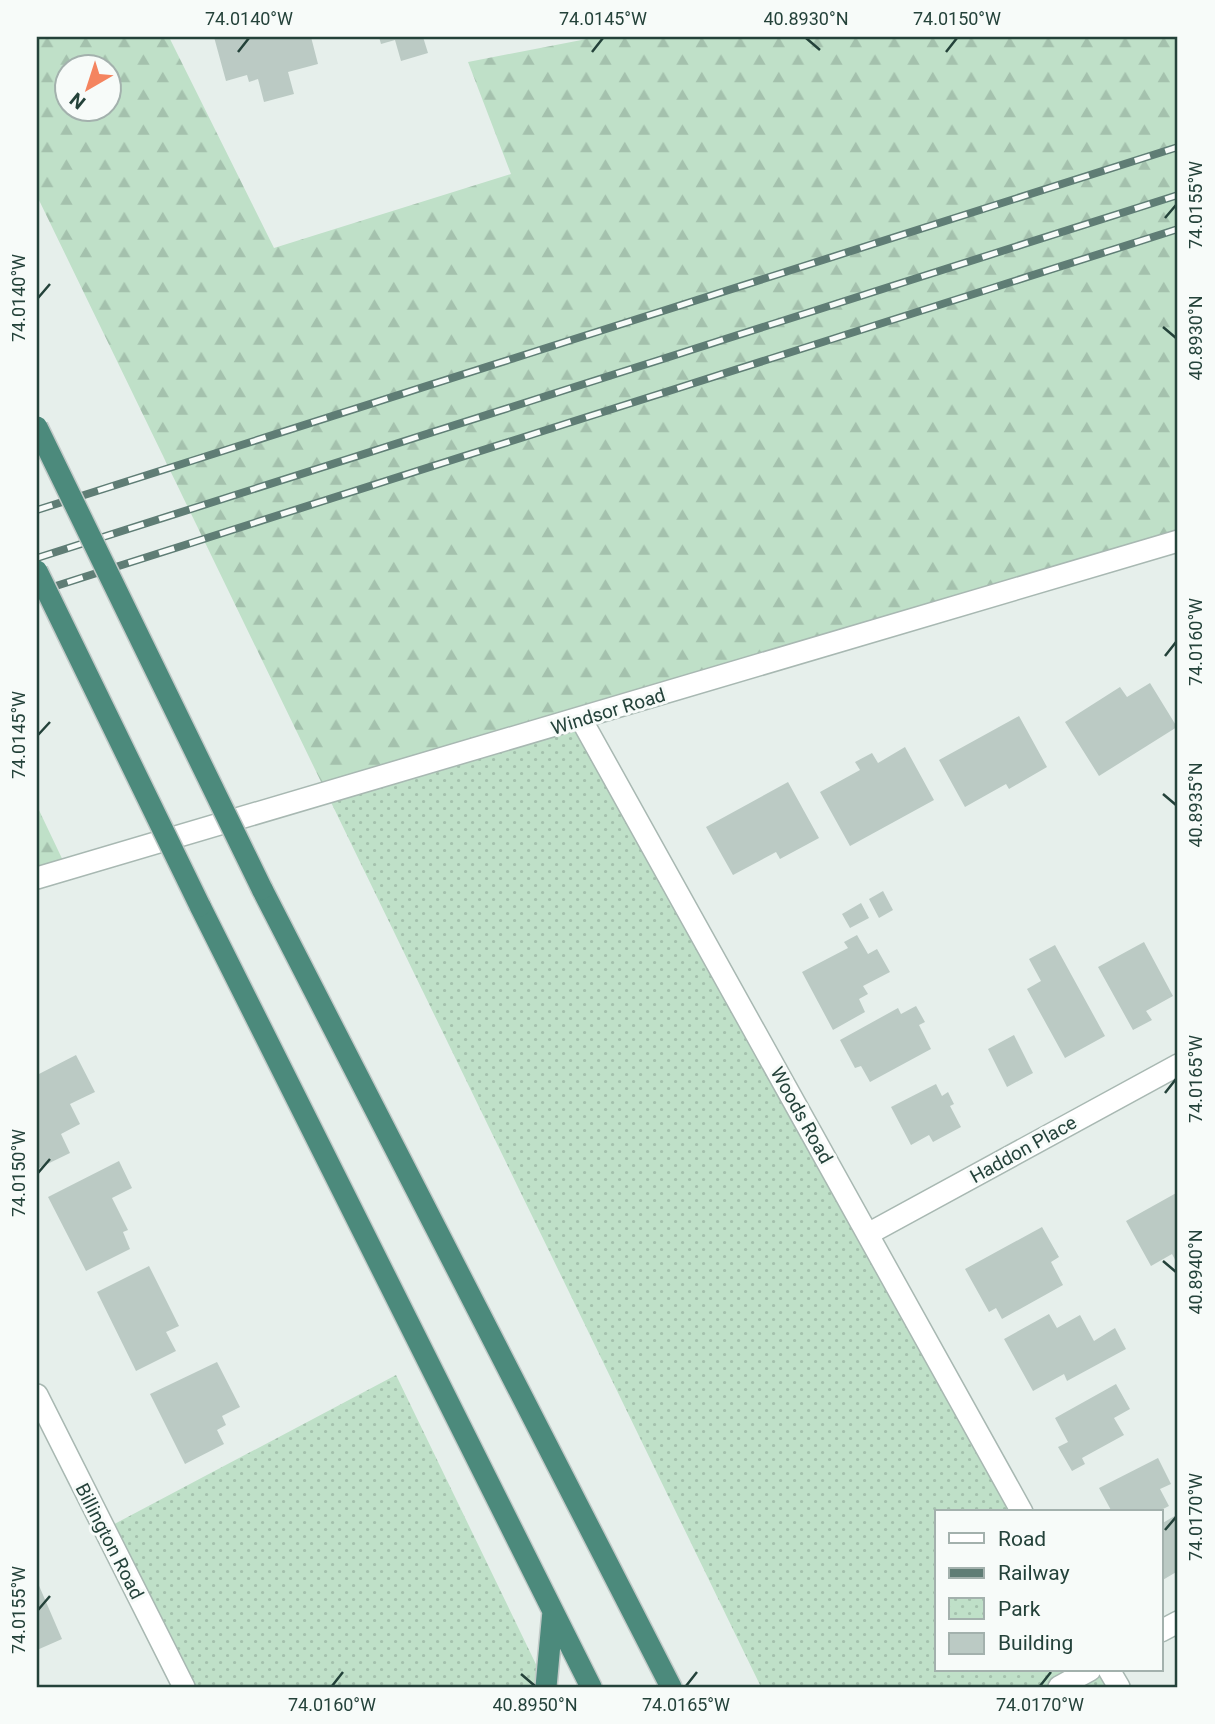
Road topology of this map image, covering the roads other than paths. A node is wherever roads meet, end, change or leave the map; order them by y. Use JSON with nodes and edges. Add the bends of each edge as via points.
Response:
{"nodes":[{"id":1,"x":37,"y":427,"type":"edge"},
{"id":2,"x":1178,"y":541,"type":"edge"},
{"id":3,"x":37,"y":571,"type":"edge"},
{"id":4,"x":581,"y":719,"type":"junction"},
{"id":5,"x":37,"y":878,"type":"edge"},
{"id":6,"x":1178,"y":1065,"type":"edge"},
{"id":7,"x":868,"y":1234,"type":"junction"},
{"id":8,"x":39,"y":1407,"type":"edge"},
{"id":9,"x":1021,"y":1510,"type":"edge"},
{"id":10,"x":553,"y":1611,"type":"junction"},
{"id":11,"x":1178,"y":1622,"type":"edge"},
{"id":12,"x":1162,"y":1630,"type":"edge"},
{"id":13,"x":659,"y":1663,"type":"junction"},
{"id":14,"x":1086,"y":1672,"type":"edge"},
{"id":15,"x":184,"y":1687,"type":"edge"},
{"id":16,"x":546,"y":1687,"type":"edge"},
{"id":17,"x":591,"y":1687,"type":"edge"},
{"id":18,"x":671,"y":1687,"type":"edge"},
{"id":19,"x":684,"y":1687,"type":"edge"},
{"id":20,"x":1059,"y":1687,"type":"edge"}],
"edges":[{"from":1,"to":13,"type":"highway","bridge":true,"via":[[262,889]]},
{"from":2,"to":4,"type":"street","name":"Windsor Road"},
{"from":3,"to":10,"type":"highway","bridge":true},
{"from":4,"to":5,"type":"street","name":"Windsor Road"},
{"from":4,"to":7,"type":"street","name":"Woods Road"},
{"from":6,"to":7,"type":"street","name":"Haddon Place"},
{"from":7,"to":9,"type":"street","name":"Woods Road"},
{"from":8,"to":15,"type":"street","name":"Billington Road"},
{"from":10,"to":16,"type":"highway"},
{"from":10,"to":17,"type":"highway"},
{"from":11,"to":12,"type":"street"},
{"from":13,"to":18,"type":"highway"},
{"from":13,"to":19,"type":"highway"},
{"from":14,"to":20,"type":"street"}]}
